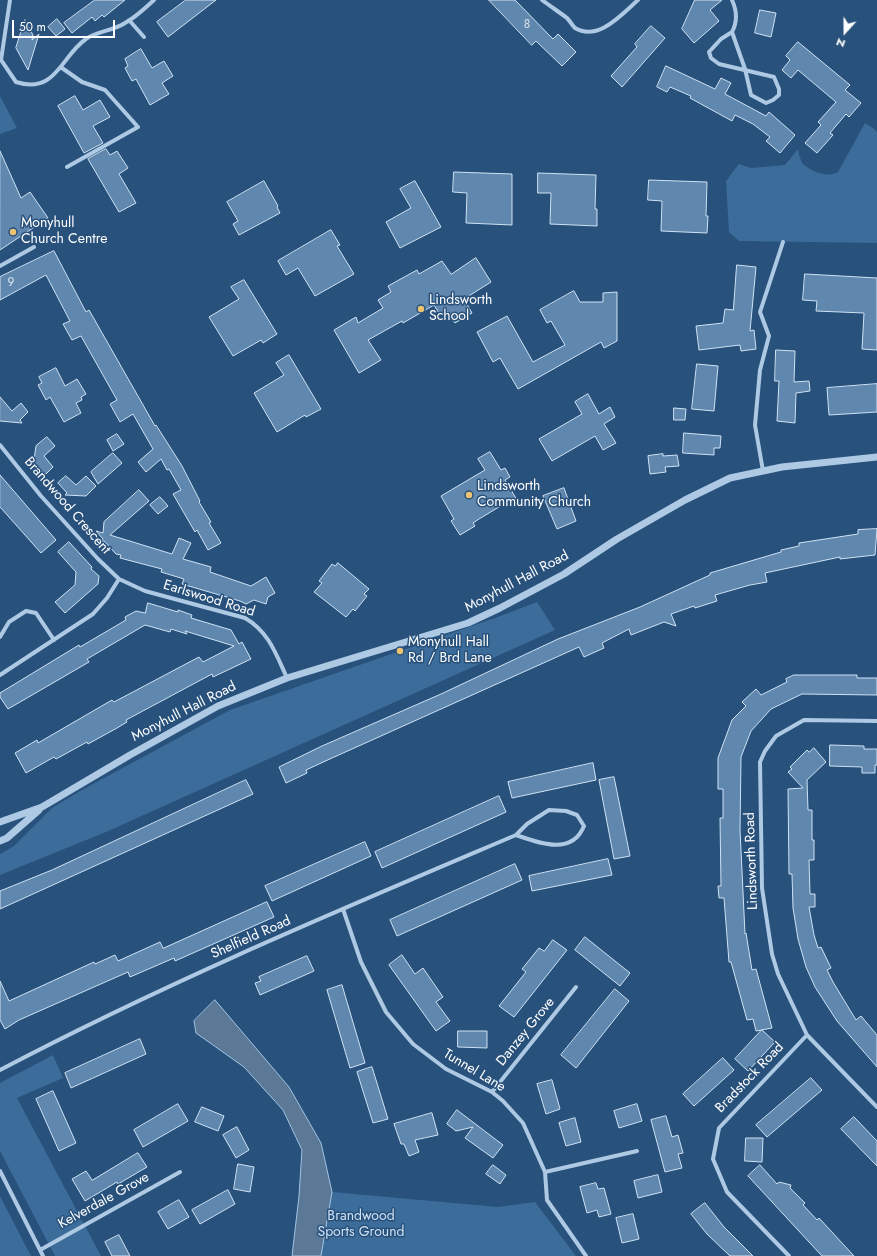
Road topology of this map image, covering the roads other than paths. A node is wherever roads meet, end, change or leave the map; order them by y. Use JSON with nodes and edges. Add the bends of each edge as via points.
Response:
{"nodes":[{"id":1,"x":10,"y":0,"type":"edge"},
{"id":2,"x":154,"y":0,"type":"edge"},
{"id":3,"x":542,"y":0,"type":"edge"},
{"id":4,"x":638,"y":0,"type":"edge"},
{"id":5,"x":732,"y":0,"type":"edge"},
{"id":6,"x":129,"y":20,"type":"junction"},
{"id":7,"x":732,"y":32,"type":"junction"},
{"id":8,"x":144,"y":38,"type":"dead end"},
{"id":9,"x":0,"y":60,"type":"edge"},
{"id":10,"x":62,"y":68,"type":"junction"},
{"id":11,"x":745,"y":69,"type":"junction"},
{"id":12,"x":67,"y":167,"type":"dead end"},
{"id":13,"x":783,"y":242,"type":"dead end"},
{"id":14,"x":34,"y":247,"type":"dead end"},
{"id":15,"x":0,"y":266,"type":"edge"},
{"id":16,"x":0,"y":445,"type":"edge"},
{"id":17,"x":877,"y":457,"type":"edge"},
{"id":18,"x":763,"y":471,"type":"junction"},
{"id":19,"x":119,"y":579,"type":"junction"},
{"id":20,"x":0,"y":637,"type":"edge"},
{"id":21,"x":54,"y":640,"type":"junction"},
{"id":22,"x":0,"y":675,"type":"edge"},
{"id":23,"x":288,"y":678,"type":"junction"},
{"id":24,"x":877,"y":721,"type":"edge"},
{"id":25,"x":42,"y":807,"type":"junction"},
{"id":26,"x":0,"y":822,"type":"edge"},
{"id":27,"x":516,"y":835,"type":"junction"},
{"id":28,"x":0,"y":842,"type":"edge"},
{"id":29,"x":343,"y":909,"type":"junction"},
{"id":30,"x":576,"y":987,"type":"dead end"},
{"id":31,"x":807,"y":1035,"type":"junction"},
{"id":32,"x":0,"y":1070,"type":"edge"},
{"id":33,"x":492,"y":1092,"type":"junction"},
{"id":34,"x":877,"y":1107,"type":"edge"},
{"id":35,"x":637,"y":1151,"type":"dead end"},
{"id":36,"x":0,"y":1171,"type":"edge"},
{"id":37,"x":180,"y":1172,"type":"dead end"},
{"id":38,"x":545,"y":1172,"type":"junction"},
{"id":39,"x":40,"y":1250,"type":"junction"},
{"id":40,"x":43,"y":1256,"type":"edge"},
{"id":41,"x":586,"y":1256,"type":"edge"},
{"id":42,"x":789,"y":1256,"type":"edge"}],
"edges":[{"from":1,"to":9,"type":"street"},
{"from":2,"to":6,"type":"street"},
{"from":3,"to":4,"type":"street","via":[[573,26],[581,31],[592,32],[601,30]]},
{"from":5,"to":7,"type":"street","via":[[737,23]]},
{"from":6,"to":8,"type":"street"},
{"from":6,"to":10,"type":"street","via":[[125,24],[85,39]]},
{"from":7,"to":11,"type":"street"},
{"from":7,"to":11,"type":"street","via":[[709,52],[711,58],[719,64]]},
{"from":9,"to":10,"type":"street","via":[[16,82],[26,85],[34,86],[43,82]]},
{"from":10,"to":12,"type":"street","via":[[82,82],[105,90],[138,127]]},
{"from":11,"to":11,"type":"street","via":[[774,77],[779,89],[778,95],[766,103],[751,95]]},
{"from":13,"to":18,"type":"street","via":[[760,312],[769,336],[760,370],[755,425]]},
{"from":14,"to":15,"type":"street"},
{"from":16,"to":19,"type":"street","name":"Brandwood Crescent","via":[[51,507]]},
{"from":17,"to":18,"type":"street","name":"Monyhull Hall Road","via":[[818,462]]},
{"from":18,"to":23,"type":"street","name":"Monyhull Hall Road","via":[[730,478],[708,487],[564,574],[468,623]]},
{"from":19,"to":21,"type":"street","via":[[108,598],[93,614]]},
{"from":19,"to":23,"type":"street","name":"Earlswood Road","via":[[145,591],[245,618],[258,626],[269,640]]},
{"from":20,"to":21,"type":"street","via":[[9,622],[26,611],[36,613]]},
{"from":21,"to":22,"type":"street"},
{"from":23,"to":25,"type":"street","name":"Monyhull Hall Road","via":[[218,706]]},
{"from":24,"to":31,"type":"street","name":"Lindsworth Road","via":[[804,720],[776,736],[760,762],[765,920],[778,974]]},
{"from":25,"to":26,"type":"street","name":"Monyhull Hall Road"},
{"from":25,"to":28,"type":"street","name":"Monyhull Hall Road"},
{"from":27,"to":27,"type":"street","name":"Shelfield Road","via":[[542,844],[558,845],[572,842],[580,836],[584,826],[577,815],[566,811],[549,810],[532,820]]},
{"from":27,"to":29,"type":"street","name":"Shelfield Road"},
{"from":29,"to":32,"type":"street","name":"Shelfield Road","via":[[78,1029]]},
{"from":29,"to":33,"type":"street","name":"Tunnel Lane","via":[[361,962],[386,1012],[414,1044],[446,1069]]},
{"from":30,"to":33,"type":"street","name":"Danzey Grove"},
{"from":31,"to":34,"type":"street","name":"Lindsworth Road"},
{"from":31,"to":42,"type":"street","name":"Bradstock Road","via":[[719,1128],[713,1159],[726,1192]]},
{"from":33,"to":38,"type":"street","name":"Tunnel Lane","via":[[503,1100],[523,1123]]},
{"from":35,"to":38,"type":"street"},
{"from":36,"to":39,"type":"street"},
{"from":37,"to":39,"type":"street","name":"Kelverdale Grove"},
{"from":38,"to":41,"type":"street","name":"Tunnel Lane","via":[[547,1200]]},
{"from":39,"to":40,"type":"street"}]}
